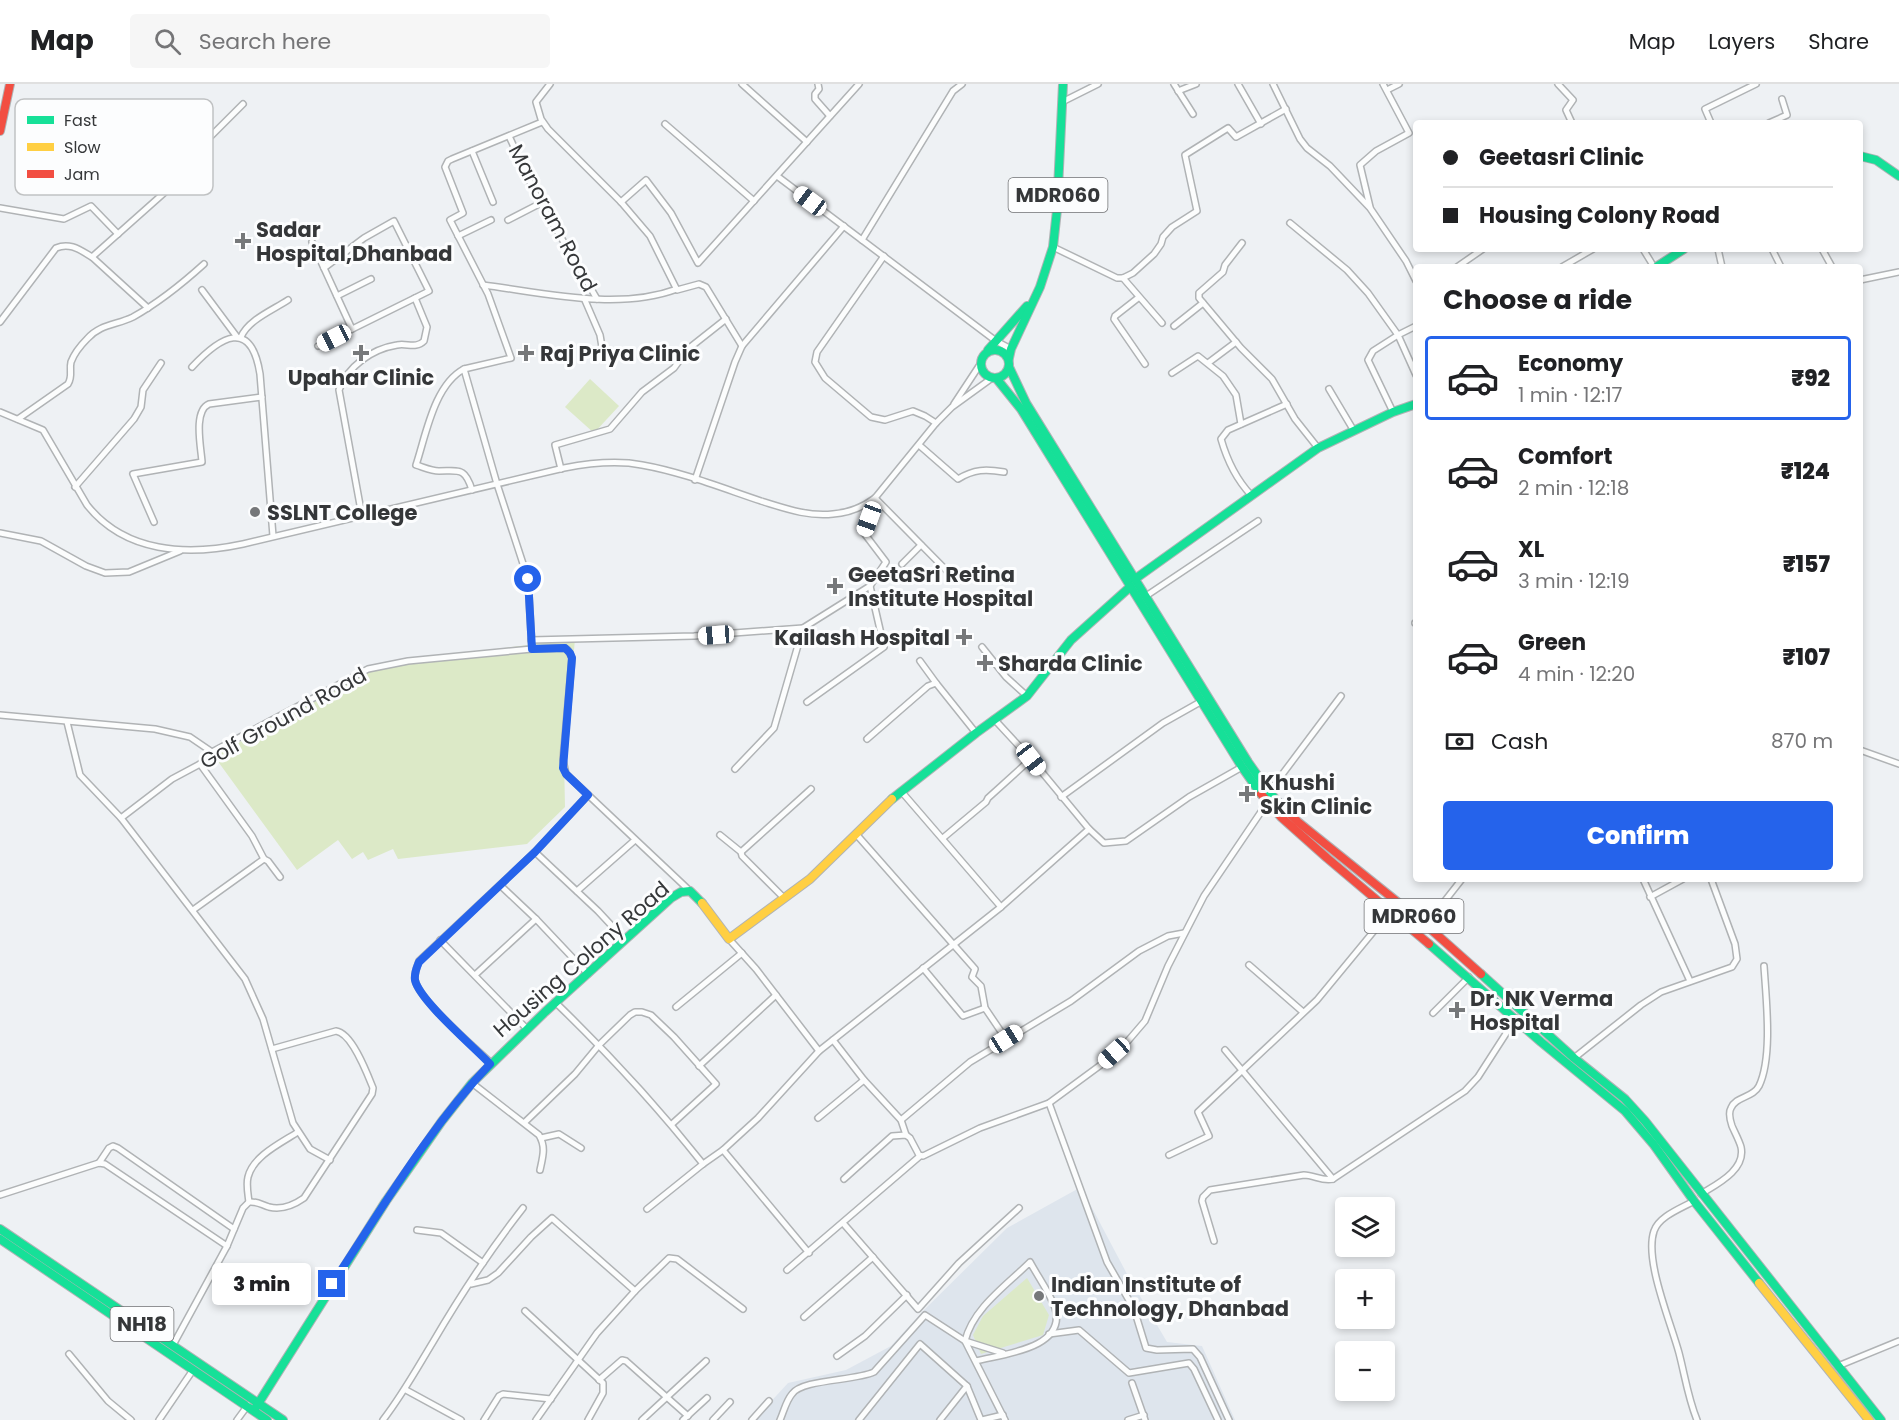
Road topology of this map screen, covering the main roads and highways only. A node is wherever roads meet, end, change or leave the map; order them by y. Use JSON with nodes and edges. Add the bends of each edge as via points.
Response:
{"nodes":[{"id":1,"x":10,"y":84,"type":"edge"},
{"id":2,"x":1063,"y":84,"type":"edge"},
{"id":3,"x":0,"y":131,"type":"edge"},
{"id":4,"x":1863,"y":156,"type":"edge"},
{"id":5,"x":1899,"y":176,"type":"edge"},
{"id":6,"x":1679,"y":252,"type":"edge"},
{"id":7,"x":1660,"y":264,"type":"edge"},
{"id":8,"x":1032,"y":301,"type":"junction"},
{"id":9,"x":982,"y":359,"type":"junction"},
{"id":10,"x":1009,"y":362,"type":"junction"},
{"id":11,"x":994,"y":378,"type":"junction"},
{"id":12,"x":1413,"y":405,"type":"edge"},
{"id":13,"x":1135,"y":579,"type":"junction"},
{"id":14,"x":1130,"y":588,"type":"junction"},
{"id":15,"x":1398,"y":904,"type":"junction"},
{"id":16,"x":1392,"y":912,"type":"junction"},
{"id":17,"x":0,"y":1229,"type":"edge"},
{"id":18,"x":0,"y":1239,"type":"edge"},
{"id":19,"x":1824,"y":1347,"type":"junction"},
{"id":20,"x":1816,"y":1353,"type":"junction"},
{"id":21,"x":255,"y":1401,"type":"junction"},
{"id":22,"x":250,"y":1408,"type":"junction"},
{"id":23,"x":267,"y":1420,"type":"edge"},
{"id":24,"x":283,"y":1420,"type":"edge"},
{"id":25,"x":1869,"y":1420,"type":"edge"},
{"id":26,"x":1881,"y":1420,"type":"edge"}],
"edges":[{"from":1,"to":3,"type":"main road"},
{"from":2,"to":8,"type":"main road","number":"MDR060","via":[[1053,247]]},
{"from":4,"to":5,"type":"main road","via":[[1874,158]]},
{"from":6,"to":7,"type":"main road"},
{"from":8,"to":9,"type":"main road","number":"MDR060"},
{"from":8,"to":10,"type":"main road","number":"MDR060"},
{"from":9,"to":10,"type":"main road","via":[[997,350]]},
{"from":9,"to":11,"type":"main road","number":"MDR060","via":[[985,374]]},
{"from":10,"to":11,"type":"main road","via":[[1005,375]]},
{"from":10,"to":13,"type":"main road","number":"MDR060","via":[[1026,403]]},
{"from":11,"to":14,"type":"main road","number":"MDR060","via":[[1021,409]]},
{"from":12,"to":13,"type":"main road","via":[[1318,448]]},
{"from":13,"to":15,"type":"main road","number":"MDR060","via":[[1269,792],[1313,835]]},
{"from":14,"to":16,"type":"main road","number":"MDR060","via":[[1267,803]]},
{"from":14,"to":21,"type":"main road","name":"Housing Colony Road","via":[[1071,640],[1027,696],[901,791],[810,879],[729,939],[697,896],[690,891],[681,892],[555,1002],[472,1083],[417,1156],[307,1328]]},
{"from":15,"to":16,"type":"main road"},
{"from":15,"to":19,"type":"main road","number":"MDR060","via":[[1645,1120]]},
{"from":16,"to":20,"type":"main road","number":"MDR060","via":[[1625,1111]]},
{"from":17,"to":21,"type":"main road","number":"NH18"},
{"from":18,"to":22,"type":"main road","number":"NH18"},
{"from":19,"to":20,"type":"main road"},
{"from":19,"to":26,"type":"main road","number":"MDR060"},
{"from":20,"to":25,"type":"main road","number":"MDR060"},
{"from":21,"to":22,"type":"main road","name":"Housing Colony Road"},
{"from":21,"to":24,"type":"main road","number":"NH18"},
{"from":22,"to":23,"type":"main road","number":"NH18"}]}
